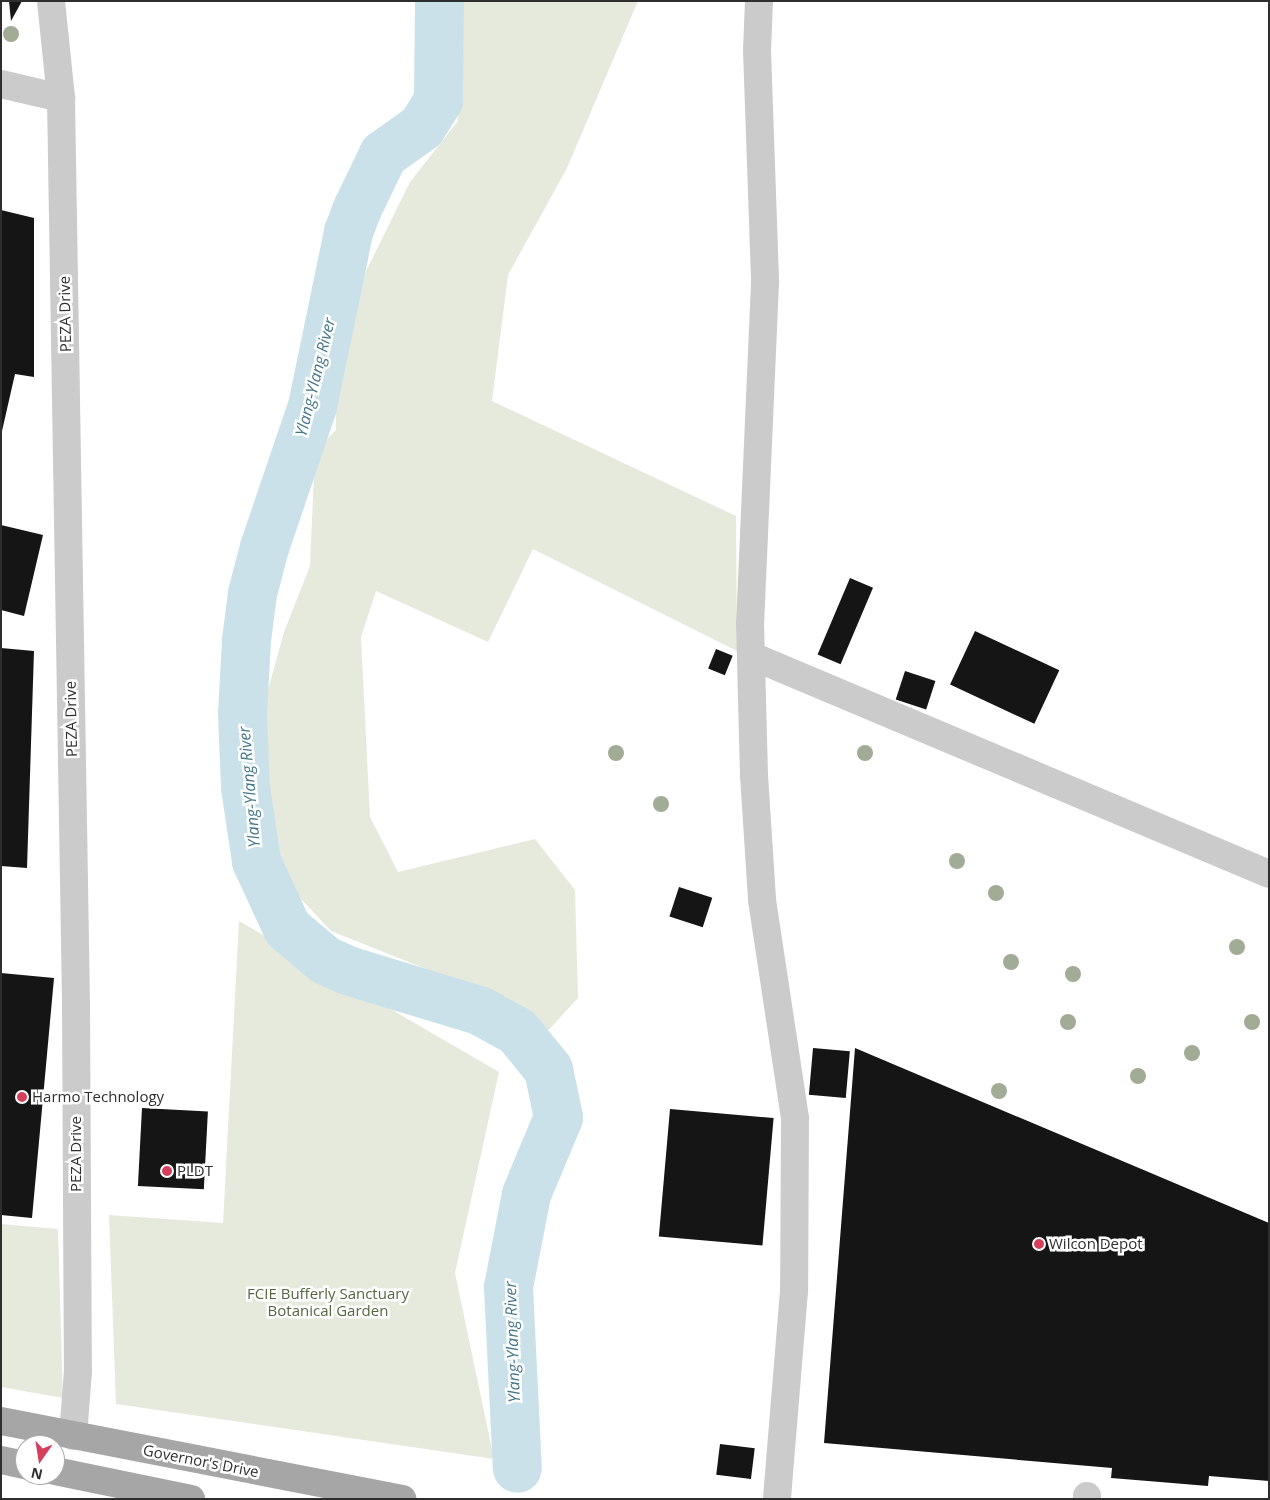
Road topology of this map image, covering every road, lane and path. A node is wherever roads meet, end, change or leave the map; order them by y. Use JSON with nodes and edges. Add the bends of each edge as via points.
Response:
{"nodes":[{"id":1,"x":51,"y":1,"type":"edge"},
{"id":2,"x":759,"y":1,"type":"edge"},
{"id":3,"x":1,"y":84,"type":"edge"},
{"id":4,"x":61,"y":98,"type":"junction"},
{"id":5,"x":752,"y":656,"type":"junction"},
{"id":6,"x":1269,"y":874,"type":"edge"},
{"id":7,"x":1,"y":1421,"type":"edge"},
{"id":8,"x":73,"y":1436,"type":"junction"},
{"id":9,"x":1,"y":1460,"type":"edge"},
{"id":10,"x":15,"y":1463,"type":"edge"},
{"id":11,"x":65,"y":1473,"type":"edge"},
{"id":12,"x":191,"y":1499,"type":"edge"},
{"id":13,"x":402,"y":1499,"type":"edge"},
{"id":14,"x":776,"y":1499,"type":"edge"}],
"edges":[{"from":1,"to":4,"type":"street","name":"PEZA Drive"},
{"from":2,"to":5,"type":"street","via":[[757,50],[765,283],[750,622]]},
{"from":3,"to":4,"type":"street"},
{"from":4,"to":8,"type":"street","name":"PEZA Drive","via":[[76,1007],[78,1371]]},
{"from":5,"to":6,"type":"street"},
{"from":5,"to":14,"type":"street","via":[[754,775],[762,900],[795,1118],[794,1291]]},
{"from":7,"to":8,"type":"main road","name":"Governor's Drive"},
{"from":8,"to":13,"type":"main road","name":"Governor's Drive"},
{"from":9,"to":10,"type":"main road"},
{"from":11,"to":12,"type":"main road"}]}
